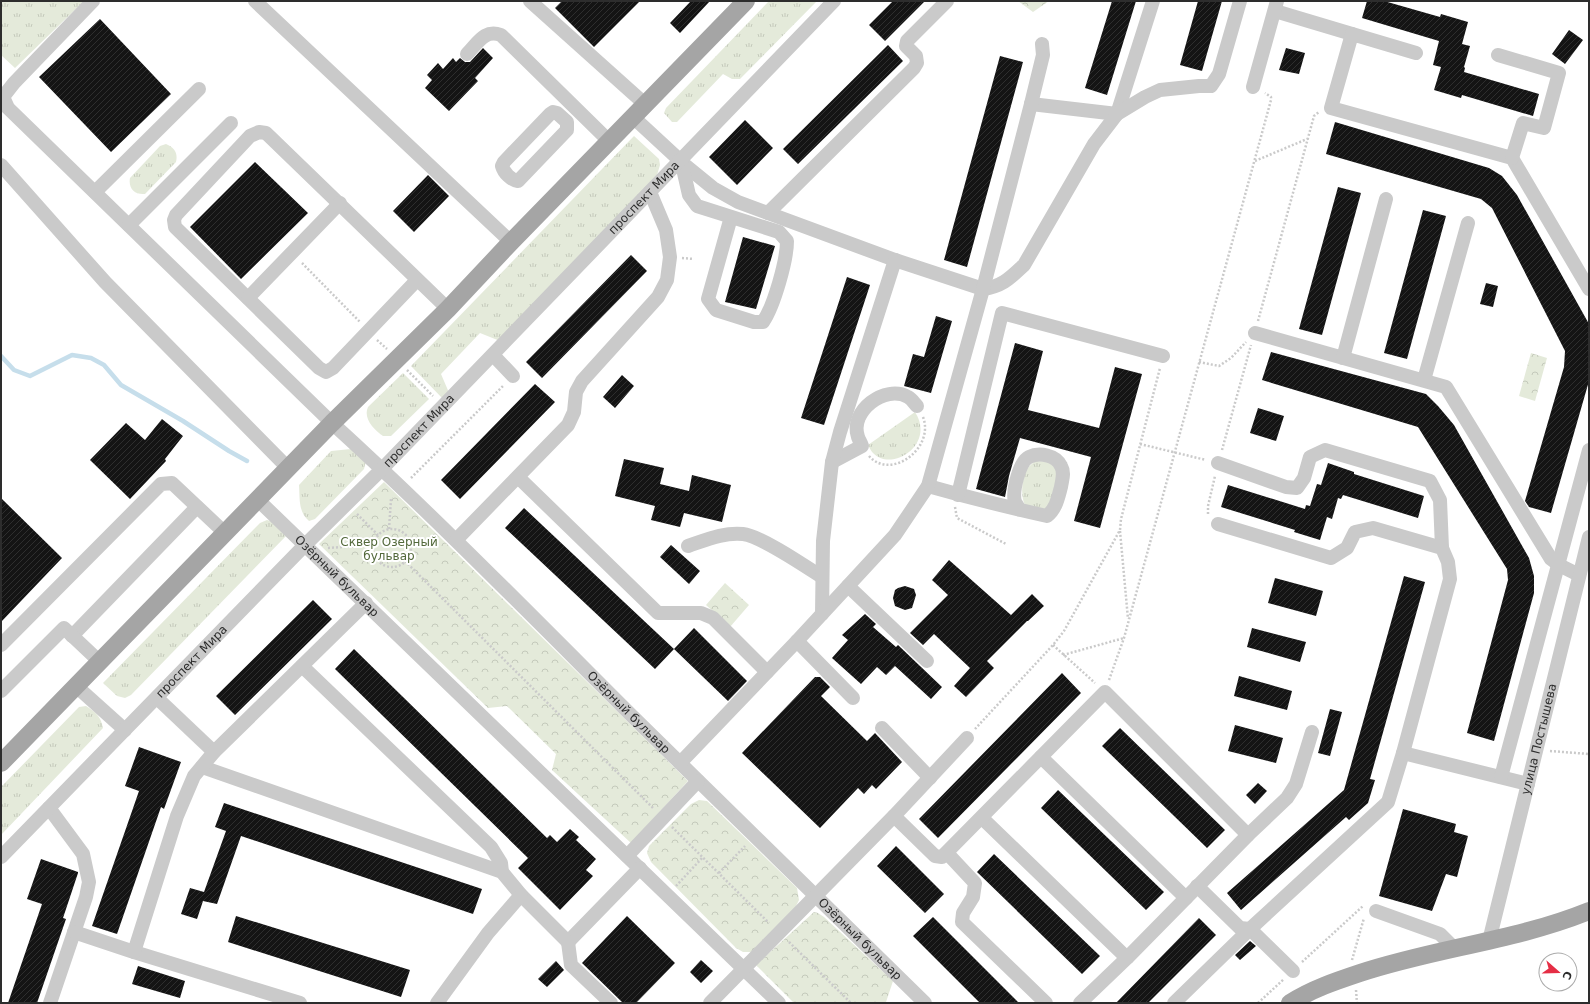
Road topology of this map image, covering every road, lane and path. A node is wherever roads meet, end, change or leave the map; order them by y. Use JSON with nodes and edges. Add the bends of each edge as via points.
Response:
{"nodes":[{"id":1,"x":93,"y":1,"type":"edge"},
{"id":2,"x":255,"y":1,"type":"edge"},
{"id":3,"x":530,"y":1,"type":"edge"},
{"id":4,"x":746,"y":1,"type":"edge"},
{"id":5,"x":834,"y":1,"type":"edge"},
{"id":6,"x":947,"y":1,"type":"edge"},
{"id":7,"x":1153,"y":1,"type":"edge"},
{"id":8,"x":1240,"y":1,"type":"edge"},
{"id":9,"x":1276,"y":6,"type":"edge"},
{"id":10,"x":1352,"y":34,"type":"junction"},
{"id":11,"x":1042,"y":44,"type":"dead end"},
{"id":12,"x":1416,"y":52,"type":"dead end"},
{"id":13,"x":467,"y":54,"type":"dead end"},
{"id":14,"x":1498,"y":56,"type":"dead end"},
{"id":15,"x":1253,"y":88,"type":"joint"},
{"id":16,"x":199,"y":89,"type":"dead end"},
{"id":17,"x":572,"y":103,"type":"junction"},
{"id":18,"x":1031,"y":104,"type":"junction"},
{"id":19,"x":646,"y":105,"type":"junction"},
{"id":20,"x":1331,"y":108,"type":"junction"},
{"id":21,"x":1117,"y":114,"type":"junction"},
{"id":22,"x":559,"y":116,"type":"junction"},
{"id":23,"x":633,"y":117,"type":"junction"},
{"id":24,"x":231,"y":123,"type":"dead end"},
{"id":25,"x":1308,"y":139,"type":"junction"},
{"id":26,"x":609,"y":142,"type":"junction"},
{"id":27,"x":1512,"y":158,"type":"junction"},
{"id":28,"x":681,"y":160,"type":"junction"},
{"id":29,"x":1254,"y":161,"type":"junction"},
{"id":30,"x":1,"y":165,"type":"edge"},
{"id":31,"x":95,"y":192,"type":"junction"},
{"id":32,"x":650,"y":192,"type":"junction"},
{"id":33,"x":1386,"y":199,"type":"dead end"},
{"id":34,"x":340,"y":203,"type":"junction"},
{"id":35,"x":768,"y":213,"type":"junction"},
{"id":36,"x":731,"y":217,"type":"junction"},
{"id":37,"x":1468,"y":223,"type":"dead end"},
{"id":38,"x":129,"y":225,"type":"junction"},
{"id":39,"x":511,"y":242,"type":"junction"},
{"id":40,"x":292,"y":253,"type":"junction"},
{"id":41,"x":895,"y":260,"type":"junction"},
{"id":42,"x":417,"y":280,"type":"junction"},
{"id":43,"x":983,"y":289,"type":"junction"},
{"id":44,"x":1589,"y":289,"type":"edge"},
{"id":45,"x":248,"y":298,"type":"junction"},
{"id":46,"x":448,"y":309,"type":"junction"},
{"id":47,"x":368,"y":331,"type":"junction"},
{"id":48,"x":1255,"y":334,"type":"junction"},
{"id":49,"x":492,"y":355,"type":"junction"},
{"id":50,"x":1162,"y":356,"type":"joint"},
{"id":51,"x":1343,"y":358,"type":"junction"},
{"id":52,"x":396,"y":359,"type":"junction"},
{"id":53,"x":1199,"y":362,"type":"junction"},
{"id":54,"x":513,"y":376,"type":"joint"},
{"id":55,"x":1424,"y":380,"type":"junction"},
{"id":56,"x":443,"y":406,"type":"junction"},
{"id":57,"x":917,"y":406,"type":"joint"},
{"id":58,"x":332,"y":423,"type":"junction"},
{"id":59,"x":1140,"y":444,"type":"junction"},
{"id":60,"x":862,"y":446,"type":"junction"},
{"id":61,"x":1589,"y":450,"type":"edge"},
{"id":62,"x":1175,"y":452,"type":"junction"},
{"id":63,"x":832,"y":462,"type":"junction"},
{"id":64,"x":1218,"y":463,"type":"junction"},
{"id":65,"x":288,"y":468,"type":"junction"},
{"id":66,"x":382,"y":469,"type":"junction"},
{"id":67,"x":518,"y":477,"type":"junction"},
{"id":68,"x":928,"y":486,"type":"junction"},
{"id":69,"x":402,"y":488,"type":"junction"},
{"id":70,"x":958,"y":495,"type":"junction"},
{"id":71,"x":258,"y":499,"type":"junction"},
{"id":72,"x":197,"y":507,"type":"junction"},
{"id":73,"x":1020,"y":510,"type":"junction"},
{"id":74,"x":357,"y":514,"type":"dead end"},
{"id":75,"x":1218,"y":524,"type":"joint"},
{"id":76,"x":389,"y":529,"type":"junction"},
{"id":77,"x":1120,"y":530,"type":"junction"},
{"id":78,"x":224,"y":533,"type":"junction"},
{"id":79,"x":378,"y":535,"type":"junction"},
{"id":80,"x":1589,"y":537,"type":"edge"},
{"id":81,"x":456,"y":540,"type":"junction"},
{"id":82,"x":1006,"y":544,"type":"dead end"},
{"id":83,"x":306,"y":545,"type":"junction"},
{"id":84,"x":688,"y":546,"type":"dead end"},
{"id":85,"x":1442,"y":548,"type":"junction"},
{"id":86,"x":405,"y":561,"type":"junction"},
{"id":87,"x":1559,"y":565,"type":"junction"},
{"id":88,"x":1579,"y":575,"type":"junction"},
{"id":89,"x":822,"y":577,"type":"junction"},
{"id":90,"x":848,"y":586,"type":"junction"},
{"id":91,"x":366,"y":603,"type":"junction"},
{"id":92,"x":822,"y":614,"type":"junction"},
{"id":93,"x":1128,"y":621,"type":"junction"},
{"id":94,"x":72,"y":636,"type":"junction"},
{"id":95,"x":1124,"y":638,"type":"junction"},
{"id":96,"x":797,"y":641,"type":"junction"},
{"id":97,"x":1,"y":645,"type":"edge"},
{"id":98,"x":1053,"y":645,"type":"junction"},
{"id":99,"x":1063,"y":655,"type":"junction"},
{"id":100,"x":927,"y":661,"type":"dead end"},
{"id":101,"x":100,"y":662,"type":"junction"},
{"id":102,"x":302,"y":666,"type":"junction"},
{"id":103,"x":767,"y":672,"type":"junction"},
{"id":104,"x":76,"y":686,"type":"junction"},
{"id":105,"x":1,"y":691,"type":"edge"},
{"id":106,"x":1105,"y":692,"type":"junction"},
{"id":107,"x":157,"y":698,"type":"junction"},
{"id":108,"x":852,"y":698,"type":"dead end"},
{"id":109,"x":882,"y":728,"type":"dead end"},
{"id":110,"x":125,"y":730,"type":"junction"},
{"id":111,"x":1312,"y":732,"type":"dead end"},
{"id":112,"x":967,"y":738,"type":"joint"},
{"id":113,"x":1536,"y":750,"type":"junction"},
{"id":114,"x":214,"y":752,"type":"junction"},
{"id":115,"x":1403,"y":753,"type":"junction"},
{"id":116,"x":1589,"y":754,"type":"edge"},
{"id":117,"x":1041,"y":757,"type":"junction"},
{"id":118,"x":680,"y":763,"type":"junction"},
{"id":119,"x":1,"y":764,"type":"edge"},
{"id":120,"x":202,"y":767,"type":"junction"},
{"id":121,"x":1501,"y":777,"type":"junction"},
{"id":122,"x":930,"y":778,"type":"junction"},
{"id":123,"x":698,"y":781,"type":"junction"},
{"id":124,"x":1528,"y":784,"type":"junction"},
{"id":125,"x":49,"y":808,"type":"junction"},
{"id":126,"x":894,"y":816,"type":"junction"},
{"id":127,"x":663,"y":818,"type":"junction"},
{"id":128,"x":982,"y":818,"type":"junction"},
{"id":129,"x":1248,"y":835,"type":"junction"},
{"id":130,"x":754,"y":837,"type":"junction"},
{"id":131,"x":947,"y":853,"type":"junction"},
{"id":132,"x":627,"y":856,"type":"junction"},
{"id":133,"x":1,"y":857,"type":"edge"},
{"id":134,"x":703,"y":857,"type":"junction"},
{"id":135,"x":640,"y":868,"type":"junction"},
{"id":136,"x":502,"y":872,"type":"junction"},
{"id":137,"x":719,"y":873,"type":"junction"},
{"id":138,"x":1197,"y":886,"type":"junction"},
{"id":139,"x":668,"y":895,"type":"junction"},
{"id":140,"x":521,"y":896,"type":"junction"},
{"id":141,"x":816,"y":896,"type":"junction"},
{"id":142,"x":1186,"y":898,"type":"junction"},
{"id":143,"x":1368,"y":911,"type":"junction"},
{"id":144,"x":1589,"y":911,"type":"edge"},
{"id":145,"x":1250,"y":929,"type":"junction"},
{"id":146,"x":74,"y":932,"type":"junction"},
{"id":147,"x":779,"y":932,"type":"junction"},
{"id":148,"x":1489,"y":941,"type":"junction"},
{"id":149,"x":568,"y":942,"type":"junction"},
{"id":150,"x":1455,"y":948,"type":"junction"},
{"id":151,"x":134,"y":952,"type":"junction"},
{"id":152,"x":1127,"y":958,"type":"junction"},
{"id":153,"x":743,"y":968,"type":"junction"},
{"id":154,"x":1293,"y":971,"type":"junction"},
{"id":155,"x":1354,"y":975,"type":"junction"},
{"id":156,"x":50,"y":1003,"type":"edge"},
{"id":157,"x":300,"y":1003,"type":"edge"},
{"id":158,"x":437,"y":1003,"type":"edge"},
{"id":159,"x":611,"y":1003,"type":"edge"},
{"id":160,"x":710,"y":1003,"type":"edge"},
{"id":161,"x":779,"y":1003,"type":"edge"},
{"id":162,"x":851,"y":1003,"type":"edge"},
{"id":163,"x":924,"y":1003,"type":"edge"},
{"id":164,"x":1046,"y":1003,"type":"edge"},
{"id":165,"x":1080,"y":1003,"type":"edge"},
{"id":166,"x":1174,"y":1003,"type":"edge"},
{"id":167,"x":1258,"y":1003,"type":"edge"},
{"id":168,"x":1290,"y":1003,"type":"edge"},
{"id":169,"x":1357,"y":1003,"type":"edge"}],
"edges":[{"from":1,"to":31,"type":"street","name":"Озёрный бульвар","via":[[3,97],[8,108]]},
{"from":2,"to":39,"type":"street"},
{"from":3,"to":19,"type":"street"},
{"from":4,"to":19,"type":"main road"},
{"from":5,"to":28,"type":"street","name":"проспект Мира"},
{"from":6,"to":35,"type":"street","via":[[907,41],[906,46],[916,56],[918,63],[914,68]]},
{"from":7,"to":21,"type":"street"},
{"from":8,"to":21,"type":"street","via":[[1219,74],[1211,86],[1160,90]]},
{"from":9,"to":10,"type":"street"},
{"from":9,"to":15,"type":"street"},
{"from":10,"to":12,"type":"street"},
{"from":10,"to":20,"type":"street"},
{"from":11,"to":18,"type":"street","via":[[1043,55]]},
{"from":13,"to":17,"type":"street","via":[[486,34],[494,32],[501,35]]},
{"from":14,"to":27,"type":"street","via":[[1559,72],[1544,128],[1523,124]]},
{"from":15,"to":29,"type":"path","via":[[1271,96]]},
{"from":16,"to":31,"type":"street"},
{"from":17,"to":22,"type":"street"},
{"from":17,"to":26,"type":"street"},
{"from":18,"to":21,"type":"street"},
{"from":18,"to":43,"type":"street"},
{"from":19,"to":23,"type":"main road"},
{"from":20,"to":25,"type":"path","via":[[1314,116]]},
{"from":20,"to":27,"type":"street"},
{"from":21,"to":43,"type":"street","via":[[1094,144],[1024,265],[997,287]]},
{"from":22,"to":22,"type":"street","via":[[553,112],[550,114],[504,162],[504,171],[513,181],[518,181],[567,130],[567,122]]},
{"from":23,"to":26,"type":"main road"},
{"from":23,"to":28,"type":"street"},
{"from":24,"to":38,"type":"street"},
{"from":25,"to":29,"type":"path"},
{"from":25,"to":48,"type":"path"},
{"from":26,"to":39,"type":"main road"},
{"from":27,"to":44,"type":"street"},
{"from":28,"to":32,"type":"street","name":"проспект Мира"},
{"from":28,"to":35,"type":"street","via":[[713,188],[738,202]]},
{"from":28,"to":36,"type":"street","via":[[689,195],[698,206]]},
{"from":29,"to":53,"type":"path"},
{"from":30,"to":65,"type":"street","via":[[105,282]]},
{"from":31,"to":38,"type":"street","name":"Озёрный бульвар"},
{"from":32,"to":49,"type":"street","name":"проспект Мира"},
{"from":32,"to":67,"type":"street","via":[[666,230],[670,257],[667,280],[658,297],[582,381],[576,392],[574,412],[568,425]]},
{"from":33,"to":51,"type":"street"},
{"from":34,"to":40,"type":"street"},
{"from":34,"to":42,"type":"street"},
{"from":34,"to":45,"type":"street","via":[[266,133],[259,132],[250,136],[174,220],[175,227]]},
{"from":35,"to":41,"type":"street"},
{"from":36,"to":36,"type":"street","via":[[779,232],[787,240],[787,253],[770,313],[763,322],[754,322],[716,310],[708,299]]},
{"from":37,"to":55,"type":"street"},
{"from":38,"to":58,"type":"street","name":"Озёрный бульвар"},
{"from":39,"to":46,"type":"main road"},
{"from":40,"to":45,"type":"street"},
{"from":40,"to":47,"type":"path"},
{"from":41,"to":43,"type":"street"},
{"from":41,"to":63,"type":"street"},
{"from":42,"to":46,"type":"street"},
{"from":42,"to":47,"type":"street"},
{"from":43,"to":68,"type":"street"},
{"from":45,"to":47,"type":"street","via":[[326,372],[333,368]]},
{"from":46,"to":52,"type":"main road"},
{"from":47,"to":52,"type":"path"},
{"from":48,"to":51,"type":"street"},
{"from":48,"to":53,"type":"path","via":[[1231,358],[1218,366]]},
{"from":48,"to":64,"type":"path"},
{"from":49,"to":54,"type":"street"},
{"from":49,"to":56,"type":"street","name":"проспект Мира"},
{"from":50,"to":59,"type":"path"},
{"from":50,"to":70,"type":"street","via":[[1002,313]]},
{"from":51,"to":55,"type":"street"},
{"from":52,"to":56,"type":"path"},
{"from":52,"to":58,"type":"main road"},
{"from":53,"to":62,"type":"path"},
{"from":54,"to":69,"type":"path"},
{"from":55,"to":87,"type":"street","via":[[1446,387],[1551,559]]},
{"from":56,"to":66,"type":"street","name":"проспект Мира"},
{"from":57,"to":60,"type":"street","via":[[900,394],[877,398],[860,414],[857,436]]},
{"from":57,"to":60,"type":"path","via":[[926,428],[920,448],[912,455],[895,464],[886,465],[870,458]]},
{"from":58,"to":65,"type":"main road"},
{"from":58,"to":66,"type":"street","name":"Озёрный бульвар"},
{"from":59,"to":62,"type":"path"},
{"from":59,"to":77,"type":"path"},
{"from":60,"to":63,"type":"street"},
{"from":61,"to":87,"type":"street"},
{"from":62,"to":64,"type":"path"},
{"from":62,"to":93,"type":"path"},
{"from":63,"to":89,"type":"street","via":[[823,541]]},
{"from":64,"to":75,"type":"path","via":[[1208,506],[1209,518]]},
{"from":64,"to":85,"type":"street","via":[[1286,487],[1297,488],[1304,478],[1310,457],[1325,450],[1430,481],[1440,500]]},
{"from":65,"to":71,"type":"main road"},
{"from":66,"to":69,"type":"street","name":"Озёрный бульвар"},
{"from":66,"to":83,"type":"street","name":"проспект Мира"},
{"from":67,"to":81,"type":"street"},
{"from":67,"to":103,"type":"street","via":[[658,612],[700,613],[712,618]]},
{"from":68,"to":70,"type":"street"},
{"from":68,"to":90,"type":"street","via":[[896,535]]},
{"from":69,"to":76,"type":"path","via":[[391,499]]},
{"from":69,"to":81,"type":"street","name":"Озёрный бульвар"},
{"from":70,"to":73,"type":"street"},
{"from":70,"to":82,"type":"path","via":[[954,509],[957,518]]},
{"from":71,"to":78,"type":"main road"},
{"from":71,"to":83,"type":"street","name":"Озёрный бульвар"},
{"from":72,"to":78,"type":"street"},
{"from":72,"to":94,"type":"street"},
{"from":72,"to":97,"type":"street","via":[[172,483],[161,484]]},
{"from":73,"to":73,"type":"street","via":[[1047,516],[1056,506],[1064,476],[1061,465],[1052,457],[1041,454],[1028,457],[1020,466],[1014,491],[1015,501]]},
{"from":74,"to":79,"type":"path"},
{"from":75,"to":85,"type":"street","via":[[1331,558],[1347,548],[1355,532],[1373,528]]},
{"from":76,"to":79,"type":"path"},
{"from":76,"to":86,"type":"path","via":[[404,533],[410,542],[411,550]]},
{"from":77,"to":93,"type":"path"},
{"from":77,"to":98,"type":"path","via":[[1064,631]]},
{"from":78,"to":101,"type":"main road"},
{"from":79,"to":86,"type":"path","via":[[373,552],[380,564],[394,567]]},
{"from":80,"to":88,"type":"street","name":"улица Постышева"},
{"from":81,"to":118,"type":"street","name":"Озёрный бульвар"},
{"from":83,"to":91,"type":"street","name":"Озёрный бульвар"},
{"from":83,"to":107,"type":"street","name":"проспект Мира"},
{"from":84,"to":89,"type":"street","via":[[722,535],[744,534],[766,543]]},
{"from":85,"to":115,"type":"street","via":[[1448,562],[1450,579]]},
{"from":86,"to":127,"type":"path"},
{"from":87,"to":88,"type":"street"},
{"from":87,"to":121,"type":"street"},
{"from":88,"to":113,"type":"street","name":"улица Постышева"},
{"from":89,"to":92,"type":"street"},
{"from":90,"to":92,"type":"street"},
{"from":90,"to":100,"type":"street"},
{"from":91,"to":102,"type":"street"},
{"from":91,"to":132,"type":"street","name":"Озёрный бульвар"},
{"from":92,"to":96,"type":"street"},
{"from":93,"to":95,"type":"path"},
{"from":94,"to":101,"type":"street"},
{"from":94,"to":105,"type":"street","via":[[64,628]]},
{"from":95,"to":99,"type":"path"},
{"from":95,"to":106,"type":"path"},
{"from":96,"to":103,"type":"street"},
{"from":96,"to":108,"type":"street"},
{"from":98,"to":99,"type":"path"},
{"from":98,"to":112,"type":"path"},
{"from":99,"to":106,"type":"path"},
{"from":101,"to":104,"type":"main road"},
{"from":102,"to":114,"type":"street"},
{"from":102,"to":136,"type":"street","via":[[491,847],[501,863]]},
{"from":103,"to":118,"type":"street"},
{"from":104,"to":110,"type":"street"},
{"from":104,"to":119,"type":"main road"},
{"from":106,"to":117,"type":"street"},
{"from":106,"to":129,"type":"street"},
{"from":107,"to":110,"type":"street","name":"проспект Мира"},
{"from":107,"to":114,"type":"street"},
{"from":109,"to":122,"type":"street"},
{"from":110,"to":125,"type":"street","name":"проспект Мира"},
{"from":111,"to":129,"type":"street","via":[[1296,784],[1290,795]]},
{"from":112,"to":122,"type":"street"},
{"from":113,"to":116,"type":"path"},
{"from":113,"to":124,"type":"street","name":"улица Постышева"},
{"from":114,"to":120,"type":"street"},
{"from":115,"to":121,"type":"street"},
{"from":115,"to":145,"type":"street","via":[[1388,802]]},
{"from":117,"to":128,"type":"street"},
{"from":117,"to":142,"type":"street"},
{"from":118,"to":123,"type":"street","name":"Озёрный бульвар"},
{"from":120,"to":136,"type":"street"},
{"from":120,"to":151,"type":"street","via":[[194,776],[177,816]]},
{"from":121,"to":124,"type":"street"},
{"from":122,"to":126,"type":"street"},
{"from":123,"to":127,"type":"street"},
{"from":123,"to":130,"type":"street","name":"Озёрный бульвар"},
{"from":124,"to":148,"type":"street","name":"улица Постышева"},
{"from":125,"to":133,"type":"street","name":"проспект Мира"},
{"from":125,"to":146,"type":"street","via":[[83,854],[89,882]]},
{"from":126,"to":131,"type":"street","via":[[935,856],[942,857]]},
{"from":126,"to":141,"type":"street"},
{"from":127,"to":132,"type":"street"},
{"from":127,"to":134,"type":"path"},
{"from":128,"to":131,"type":"street"},
{"from":128,"to":152,"type":"street"},
{"from":129,"to":138,"type":"street"},
{"from":130,"to":137,"type":"path"},
{"from":130,"to":141,"type":"street","name":"Озёрный бульвар"},
{"from":131,"to":164,"type":"street","via":[[975,883],[973,897],[963,913],[962,922]]},
{"from":132,"to":135,"type":"street","name":"Озёрный бульвар"},
{"from":134,"to":137,"type":"path"},
{"from":134,"to":139,"type":"path"},
{"from":135,"to":139,"type":"street","name":"Озёрный бульвар"},
{"from":135,"to":149,"type":"street"},
{"from":136,"to":140,"type":"street"},
{"from":137,"to":147,"type":"path"},
{"from":138,"to":142,"type":"street"},
{"from":138,"to":145,"type":"street","via":[[1240,928]]},
{"from":139,"to":153,"type":"street","name":"Озёрный бульвар"},
{"from":140,"to":149,"type":"street"},
{"from":140,"to":158,"type":"street","via":[[488,933]]},
{"from":141,"to":147,"type":"street"},
{"from":141,"to":163,"type":"street","name":"Озёрный бульвар"},
{"from":142,"to":152,"type":"street"},
{"from":143,"to":150,"type":"street","via":[[1440,934]]},
{"from":143,"to":154,"type":"path"},
{"from":143,"to":155,"type":"path","via":[[1352,960]]},
{"from":144,"to":148,"type":"main road","via":[[1537,929]]},
{"from":145,"to":154,"type":"street"},
{"from":145,"to":166,"type":"street"},
{"from":146,"to":151,"type":"street"},
{"from":146,"to":156,"type":"street"},
{"from":147,"to":153,"type":"street"},
{"from":147,"to":162,"type":"path"},
{"from":148,"to":150,"type":"main road"},
{"from":149,"to":159,"type":"street","via":[[571,965]]},
{"from":150,"to":155,"type":"main road"},
{"from":151,"to":157,"type":"street"},
{"from":152,"to":165,"type":"street"},
{"from":153,"to":160,"type":"street"},
{"from":153,"to":161,"type":"street","name":"Озёрный бульвар"},
{"from":154,"to":167,"type":"path"},
{"from":155,"to":168,"type":"main road","via":[[1321,986]]},
{"from":155,"to":169,"type":"path"}]}
